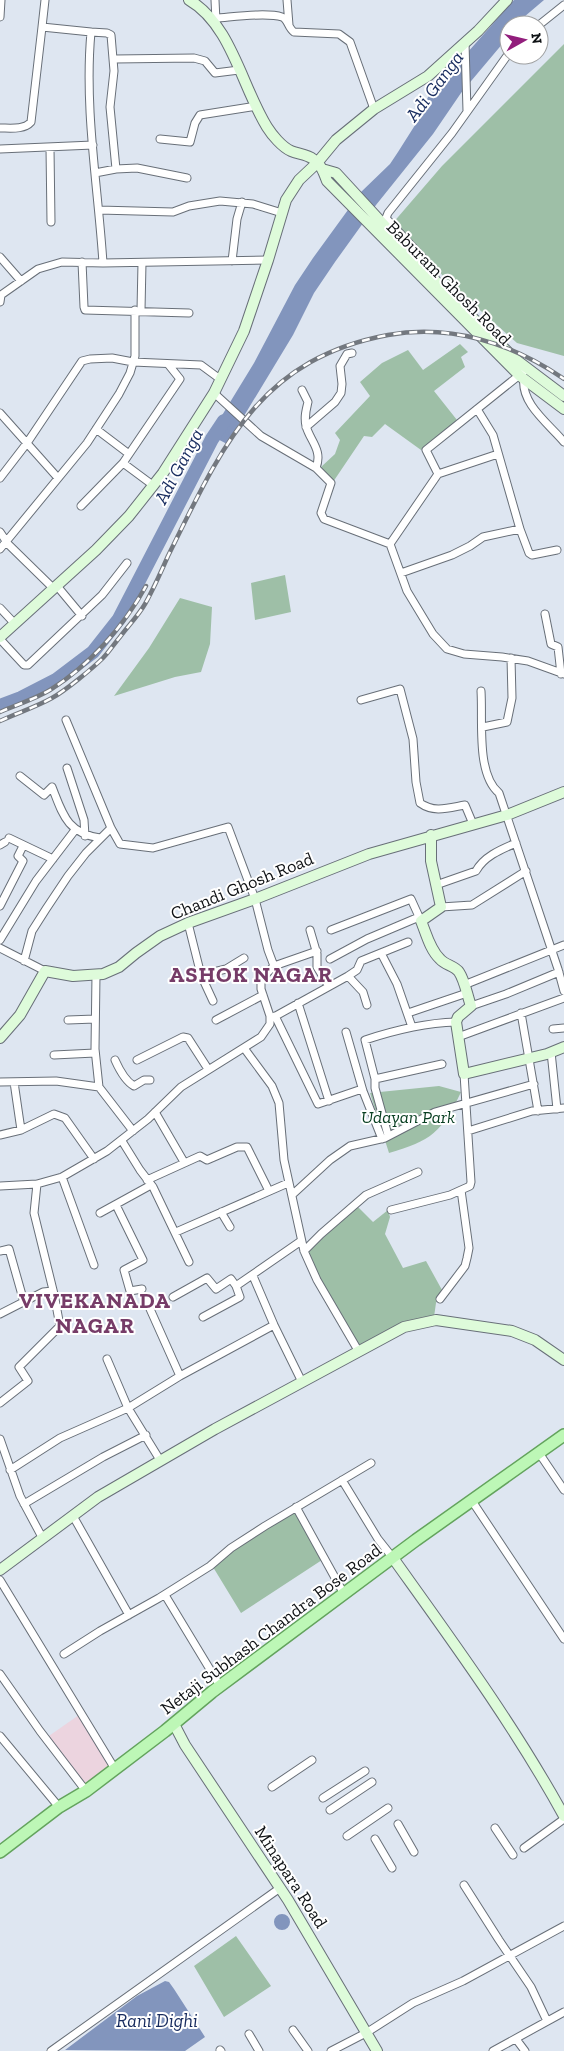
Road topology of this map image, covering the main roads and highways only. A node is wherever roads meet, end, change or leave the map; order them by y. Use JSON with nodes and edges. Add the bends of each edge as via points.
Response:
{"nodes":[{"id":1,"x":564,"y":1435,"type":"edge"},
{"id":2,"x":0,"y":1852,"type":"edge"}],
"edges":[{"from":1,"to":2,"type":"main road","name":"Netaji Subhash Chandra Bose Road","via":[[344,1594],[86,1791],[59,1807]]}]}
